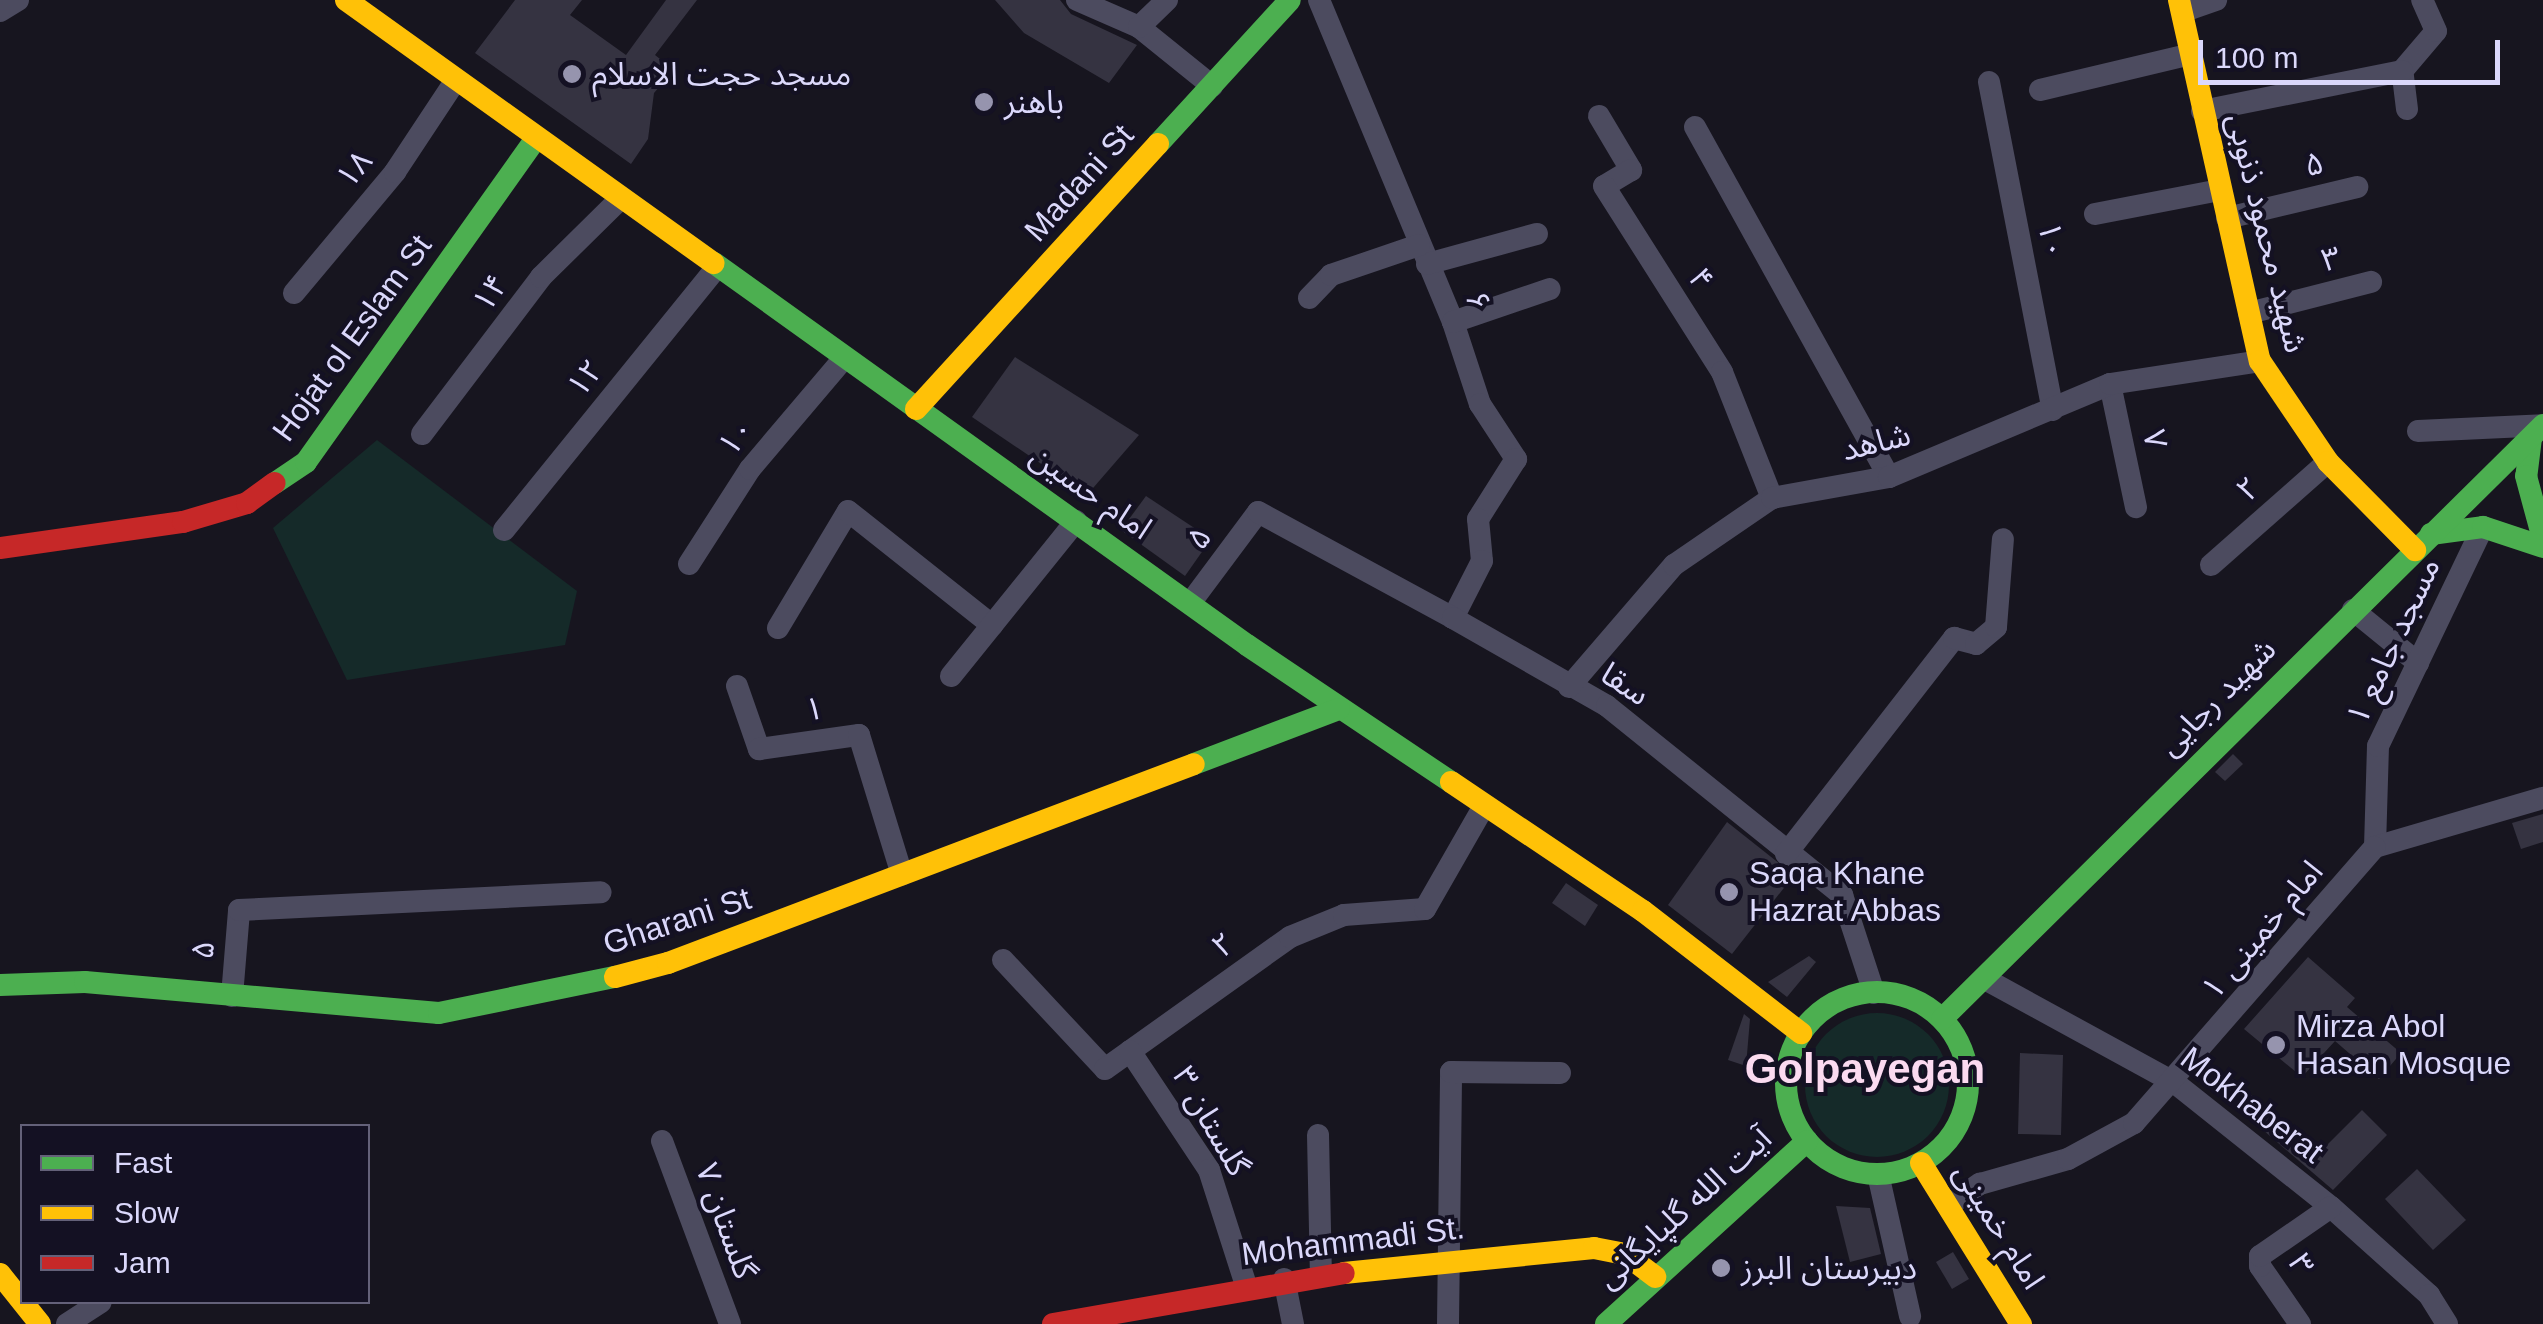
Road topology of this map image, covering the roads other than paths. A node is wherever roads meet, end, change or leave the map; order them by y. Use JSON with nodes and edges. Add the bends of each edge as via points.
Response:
{"nodes":[{"id":1,"x":18,"y":0,"type":"edge"},
{"id":2,"x":346,"y":0,"type":"edge"},
{"id":3,"x":1077,"y":0,"type":"edge"},
{"id":4,"x":1167,"y":0,"type":"edge"},
{"id":5,"x":1290,"y":0,"type":"edge"},
{"id":6,"x":1319,"y":0,"type":"edge"},
{"id":7,"x":2216,"y":0,"type":"edge"},
{"id":8,"x":2422,"y":0,"type":"edge"},
{"id":9,"x":2182,"y":6,"type":"edge"},
{"id":10,"x":0,"y":12,"type":"edge"},
{"id":11,"x":1139,"y":27,"type":"junction"},
{"id":12,"x":2191,"y":54,"type":"junction"},
{"id":13,"x":2402,"y":71,"type":"junction"},
{"id":14,"x":456,"y":80,"type":"junction"},
{"id":15,"x":1989,"y":82,"type":"dead end"},
{"id":16,"x":1212,"y":86,"type":"junction"},
{"id":17,"x":2040,"y":90,"type":"dead end"},
{"id":18,"x":2407,"y":109,"type":"dead end"},
{"id":19,"x":2202,"y":112,"type":"junction"},
{"id":20,"x":1599,"y":116,"type":"dead end"},
{"id":21,"x":1694,"y":127,"type":"dead end"},
{"id":22,"x":536,"y":138,"type":"junction"},
{"id":23,"x":2358,"y":187,"type":"dead end"},
{"id":24,"x":2220,"y":190,"type":"junction"},
{"id":25,"x":621,"y":198,"type":"junction"},
{"id":26,"x":2095,"y":214,"type":"dead end"},
{"id":27,"x":2226,"y":218,"type":"junction"},
{"id":28,"x":1536,"y":234,"type":"dead end"},
{"id":29,"x":1423,"y":255,"type":"junction"},
{"id":30,"x":716,"y":267,"type":"junction"},
{"id":31,"x":2371,"y":282,"type":"dead end"},
{"id":32,"x":1550,"y":288,"type":"dead end"},
{"id":33,"x":294,"y":293,"type":"dead end"},
{"id":34,"x":1309,"y":298,"type":"dead end"},
{"id":35,"x":2248,"y":313,"type":"junction"},
{"id":36,"x":1453,"y":322,"type":"junction"},
{"id":37,"x":844,"y":358,"type":"junction"},
{"id":38,"x":2260,"y":360,"type":"junction"},
{"id":39,"x":2110,"y":384,"type":"junction"},
{"id":40,"x":916,"y":409,"type":"junction"},
{"id":41,"x":2053,"y":410,"type":"junction"},
{"id":42,"x":2539,"y":429,"type":"edge"},
{"id":43,"x":2418,"y":431,"type":"dead end"},
{"id":44,"x":422,"y":434,"type":"dead end"},
{"id":45,"x":2328,"y":462,"type":"junction"},
{"id":46,"x":2493,"y":475,"type":"junction"},
{"id":47,"x":1890,"y":477,"type":"junction"},
{"id":48,"x":1772,"y":498,"type":"junction"},
{"id":49,"x":2136,"y":507,"type":"dead end"},
{"id":50,"x":1258,"y":512,"type":"joint"},
{"id":51,"x":1076,"y":522,"type":"junction"},
{"id":52,"x":2483,"y":527,"type":"junction"},
{"id":53,"x":504,"y":530,"type":"dead end"},
{"id":54,"x":2003,"y":538,"type":"dead end"},
{"id":55,"x":2423,"y":542,"type":"junction"},
{"id":56,"x":2543,"y":543,"type":"edge"},
{"id":57,"x":0,"y":548,"type":"edge"},
{"id":58,"x":688,"y":564,"type":"dead end"},
{"id":59,"x":2211,"y":565,"type":"dead end"},
{"id":60,"x":1191,"y":602,"type":"junction"},
{"id":61,"x":2353,"y":610,"type":"junction"},
{"id":62,"x":1453,"y":618,"type":"junction"},
{"id":63,"x":992,"y":625,"type":"junction"},
{"id":64,"x":778,"y":628,"type":"dead end"},
{"id":65,"x":2418,"y":663,"type":"junction"},
{"id":66,"x":951,"y":676,"type":"dead end"},
{"id":67,"x":737,"y":686,"type":"dead end"},
{"id":68,"x":1569,"y":687,"type":"junction"},
{"id":69,"x":1339,"y":709,"type":"junction"},
{"id":70,"x":2543,"y":798,"type":"edge"},
{"id":71,"x":1484,"y":806,"type":"junction"},
{"id":72,"x":2375,"y":847,"type":"junction"},
{"id":73,"x":1786,"y":854,"type":"junction"},
{"id":74,"x":902,"y":875,"type":"junction"},
{"id":75,"x":600,"y":892,"type":"dead end"},
{"id":76,"x":1003,"y":960,"type":"dead end"},
{"id":77,"x":1986,"y":980,"type":"junction"},
{"id":78,"x":0,"y":985,"type":"edge"},
{"id":79,"x":1874,"y":992,"type":"junction"},
{"id":80,"x":232,"y":996,"type":"junction"},
{"id":81,"x":1942,"y":1020,"type":"junction"},
{"id":82,"x":1801,"y":1032,"type":"junction"},
{"id":83,"x":1130,"y":1052,"type":"junction"},
{"id":84,"x":1560,"y":1073,"type":"dead end"},
{"id":85,"x":2175,"y":1084,"type":"junction"},
{"id":86,"x":1318,"y":1135,"type":"dead end"},
{"id":87,"x":662,"y":1141,"type":"dead end"},
{"id":88,"x":1806,"y":1141,"type":"junction"},
{"id":89,"x":1921,"y":1163,"type":"junction"},
{"id":90,"x":1878,"y":1174,"type":"junction"},
{"id":91,"x":1948,"y":1206,"type":"junction"},
{"id":92,"x":2331,"y":1207,"type":"junction"},
{"id":93,"x":1448,"y":1262,"type":"junction"},
{"id":94,"x":0,"y":1274,"type":"edge"},
{"id":95,"x":1321,"y":1275,"type":"junction"},
{"id":96,"x":1655,"y":1277,"type":"junction"},
{"id":97,"x":1284,"y":1279,"type":"junction"},
{"id":98,"x":1246,"y":1285,"type":"junction"},
{"id":99,"x":20,"y":1299,"type":"edge"},
{"id":100,"x":24,"y":1304,"type":"edge"},
{"id":101,"x":97,"y":1304,"type":"edge"},
{"id":102,"x":1910,"y":1316,"type":"dead end"},
{"id":103,"x":40,"y":1324,"type":"edge"},
{"id":104,"x":67,"y":1324,"type":"edge"},
{"id":105,"x":730,"y":1324,"type":"edge"},
{"id":106,"x":1053,"y":1324,"type":"edge"},
{"id":107,"x":1293,"y":1324,"type":"edge"},
{"id":108,"x":1448,"y":1324,"type":"edge"},
{"id":109,"x":1606,"y":1324,"type":"edge"},
{"id":110,"x":2021,"y":1324,"type":"edge"},
{"id":111,"x":2300,"y":1324,"type":"edge"},
{"id":112,"x":2447,"y":1324,"type":"edge"}],
"edges":[{"from":1,"to":10,"type":"street"},
{"from":2,"to":14,"type":"street","name":"امام حسین"},
{"from":3,"to":11,"type":"street"},
{"from":4,"to":11,"type":"street"},
{"from":5,"to":16,"type":"street","name":"Madani St"},
{"from":6,"to":29,"type":"street","name":"۶"},
{"from":7,"to":9,"type":"street"},
{"from":8,"to":13,"type":"street","via":[[2436,31]]},
{"from":9,"to":12,"type":"street","name":"شهید محمود ذنوبی"},
{"from":11,"to":16,"type":"street"},
{"from":12,"to":17,"type":"street"},
{"from":12,"to":19,"type":"street","name":"شهید محمود ذنوبی"},
{"from":13,"to":18,"type":"street"},
{"from":13,"to":19,"type":"street"},
{"from":14,"to":22,"type":"street","name":"امام حسین"},
{"from":14,"to":33,"type":"street","name":"۱۸","via":[[395,172]]},
{"from":15,"to":41,"type":"street","name":"۱۰"},
{"from":16,"to":40,"type":"street","name":"Madani St"},
{"from":19,"to":24,"type":"street","name":"شهید محمود ذنوبی"},
{"from":20,"to":48,"type":"street","name":"۴","via":[[1631,170],[1604,186],[1722,372]]},
{"from":21,"to":47,"type":"street"},
{"from":22,"to":25,"type":"street","name":"امام حسین"},
{"from":22,"to":57,"type":"street","name":"Hojat ol Eslam St","via":[[306,462],[246,502],[182,522]]},
{"from":23,"to":27,"type":"street","name":"۵"},
{"from":24,"to":26,"type":"street"},
{"from":24,"to":27,"type":"street","name":"شهید محمود ذنوبی"},
{"from":25,"to":30,"type":"street","name":"امام حسین"},
{"from":25,"to":44,"type":"street","name":"۱۴","via":[[541,277]]},
{"from":27,"to":35,"type":"street","name":"شهید محمود ذنوبی"},
{"from":28,"to":29,"type":"street"},
{"from":29,"to":34,"type":"street","via":[[1331,275]]},
{"from":29,"to":36,"type":"street","name":"۶"},
{"from":30,"to":37,"type":"street","name":"امام حسین"},
{"from":30,"to":53,"type":"street","name":"۱۲"},
{"from":31,"to":35,"type":"street","name":"۳"},
{"from":32,"to":36,"type":"street"},
{"from":35,"to":38,"type":"street","name":"شهید محمود ذنوبی"},
{"from":36,"to":62,"type":"street","name":"۶","via":[[1480,404],[1516,460],[1478,520],[1482,561]]},
{"from":37,"to":40,"type":"street","name":"امام حسین"},
{"from":37,"to":58,"type":"street","name":"۱۰","via":[[750,468]]},
{"from":38,"to":39,"type":"street","name":"شاهد"},
{"from":38,"to":45,"type":"street","name":"شهید محمود ذنوبی"},
{"from":39,"to":41,"type":"street","name":"شاهد"},
{"from":39,"to":49,"type":"street","name":"۷"},
{"from":40,"to":51,"type":"street","name":"امام حسین"},
{"from":41,"to":47,"type":"street","name":"شاهد"},
{"from":42,"to":43,"type":"street"},
{"from":42,"to":46,"type":"street","name":"شهید رجایی"},
{"from":42,"to":56,"type":"street","via":[[2526,476]]},
{"from":45,"to":55,"type":"street","name":"شهید محمود ذنوبی"},
{"from":45,"to":59,"type":"street","name":"۲"},
{"from":46,"to":55,"type":"street","name":"شهید رجایی"},
{"from":46,"to":56,"type":"street"},
{"from":47,"to":48,"type":"street","name":"شاهد"},
{"from":48,"to":68,"type":"street","name":"شاهد","via":[[1674,565]]},
{"from":50,"to":60,"type":"street","name":"۵"},
{"from":50,"to":62,"type":"street","name":"سقا"},
{"from":51,"to":60,"type":"street","name":"امام حسین"},
{"from":51,"to":63,"type":"street"},
{"from":52,"to":55,"type":"street"},
{"from":52,"to":56,"type":"street"},
{"from":52,"to":65,"type":"street","name":"مسجد جامع ۱"},
{"from":54,"to":73,"type":"street","via":[[1996,627],[1976,644],[1954,638]]},
{"from":55,"to":61,"type":"street","name":"شهید رجایی"},
{"from":60,"to":69,"type":"street","name":"امام حسین"},
{"from":61,"to":65,"type":"street"},
{"from":61,"to":77,"type":"street","name":"شهید رجایی"},
{"from":62,"to":68,"type":"street","name":"سقا"},
{"from":63,"to":64,"type":"street","via":[[848,511]]},
{"from":63,"to":66,"type":"street"},
{"from":65,"to":72,"type":"street","name":"مسجد جامع ۱","via":[[2378,746]]},
{"from":67,"to":74,"type":"street","name":"۱","via":[[759,749],[859,736]]},
{"from":68,"to":73,"type":"street","name":"سقا","via":[[1607,706]]},
{"from":69,"to":71,"type":"street","name":"امام حسین"},
{"from":69,"to":74,"type":"street","name":"Gharani St"},
{"from":70,"to":72,"type":"street"},
{"from":71,"to":82,"type":"street","name":"امام حسین","via":[[1682,935]]},
{"from":71,"to":83,"type":"street","name":"۲","via":[[1424,909],[1344,915],[1290,937]]},
{"from":72,"to":85,"type":"street","name":"امام خمینی ۱"},
{"from":73,"to":79,"type":"street","name":"سقا","via":[[1850,906]]},
{"from":74,"to":80,"type":"street","name":"Gharani St","via":[[668,962],[440,1013]]},
{"from":75,"to":80,"type":"street","name":"۵","via":[[240,910]]},
{"from":76,"to":83,"type":"street","via":[[1105,1069]]},
{"from":77,"to":81,"type":"street","name":"شهید رجایی"},
{"from":77,"to":85,"type":"street","name":"Mokhaberat"},
{"from":78,"to":80,"type":"street","name":"Gharani St","via":[[86,982]]},
{"from":79,"to":81,"type":"street","via":[[1922,1004]]},
{"from":79,"to":82,"type":"street","via":[[1833,1004]]},
{"from":81,"to":89,"type":"street","via":[[1964,1054],[1967,1100],[1942,1147]]},
{"from":82,"to":88,"type":"street","via":[[1786,1076],[1787,1099]]},
{"from":83,"to":98,"type":"street","name":"گلستان ۳","via":[[1209,1170]]},
{"from":84,"to":93,"type":"street","via":[[1451,1072]]},
{"from":85,"to":91,"type":"street","name":"امام خمینی ۱","via":[[2134,1123],[2068,1160],[1980,1184]]},
{"from":85,"to":92,"type":"street","name":"Mokhaberat"},
{"from":86,"to":95,"type":"street"},
{"from":87,"to":105,"type":"street","name":"گلستان ۷"},
{"from":88,"to":90,"type":"street","via":[[1826,1159]]},
{"from":88,"to":96,"type":"street","name":"آیت الله گلپایگانی"},
{"from":89,"to":90,"type":"street"},
{"from":89,"to":91,"type":"street","name":"امام خمینی"},
{"from":90,"to":102,"type":"street"},
{"from":91,"to":110,"type":"street","name":"امام خمینی"},
{"from":92,"to":111,"type":"street","name":"۳","via":[[2260,1256],[2260,1266]]},
{"from":92,"to":112,"type":"street","name":"Mokhaberat","via":[[2428,1295]]},
{"from":93,"to":95,"type":"street","name":"Mohammadi St."},
{"from":93,"to":96,"type":"street","name":"Mohammadi St.","via":[[1594,1248],[1625,1254]]},
{"from":93,"to":108,"type":"street"},
{"from":94,"to":99,"type":"street"},
{"from":95,"to":97,"type":"street","name":"Mohammadi St."},
{"from":96,"to":109,"type":"street","name":"آیت الله گلپایگانی"},
{"from":97,"to":98,"type":"street","name":"Mohammadi St."},
{"from":97,"to":107,"type":"street"},
{"from":98,"to":106,"type":"street","name":"Mohammadi St."},
{"from":100,"to":103,"type":"street"},
{"from":101,"to":104,"type":"street"}]}
